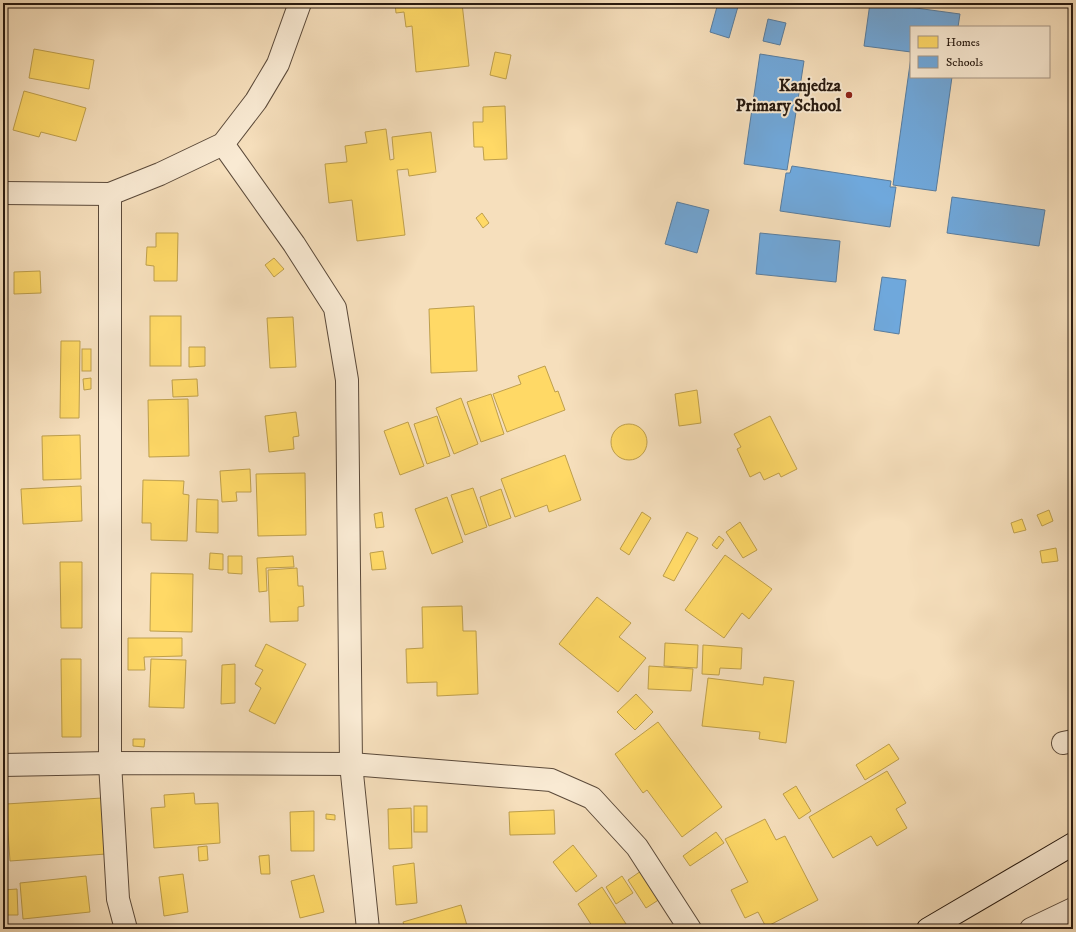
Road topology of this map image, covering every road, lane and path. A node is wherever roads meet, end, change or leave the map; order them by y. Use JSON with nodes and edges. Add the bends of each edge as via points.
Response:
{"nodes":[{"id":1,"x":300,"y":3,"type":"edge"},
{"id":2,"x":223,"y":144,"type":"junction"},
{"id":3,"x":3,"y":193,"type":"edge"},
{"id":4,"x":110,"y":194,"type":"junction"},
{"id":5,"x":110,"y":763,"type":"junction"},
{"id":6,"x":351,"y":764,"type":"junction"},
{"id":7,"x":3,"y":765,"type":"edge"},
{"id":8,"x":1073,"y":844,"type":"edge"},
{"id":9,"x":1073,"y":908,"type":"edge"},
{"id":10,"x":126,"y":929,"type":"edge"},
{"id":11,"x":368,"y":929,"type":"edge"},
{"id":12,"x":690,"y":929,"type":"edge"},
{"id":13,"x":928,"y":929,"type":"edge"},
{"id":14,"x":1031,"y":929,"type":"edge"}],
"edges":[{"from":1,"to":2,"type":"street","via":[[278,64],[256,101]]},
{"from":2,"to":4,"type":"street"},
{"from":2,"to":6,"type":"street","via":[[294,244],[335,308],[347,380]]},
{"from":3,"to":4,"type":"street"},
{"from":4,"to":5,"type":"street"},
{"from":5,"to":6,"type":"street"},
{"from":5,"to":7,"type":"street"},
{"from":5,"to":10,"type":"street","via":[[118,899]]},
{"from":6,"to":11,"type":"street"},
{"from":6,"to":12,"type":"street","via":[[551,780],[592,798],[637,847]]},
{"from":8,"to":13,"type":"street"},
{"from":9,"to":14,"type":"street"}]}
